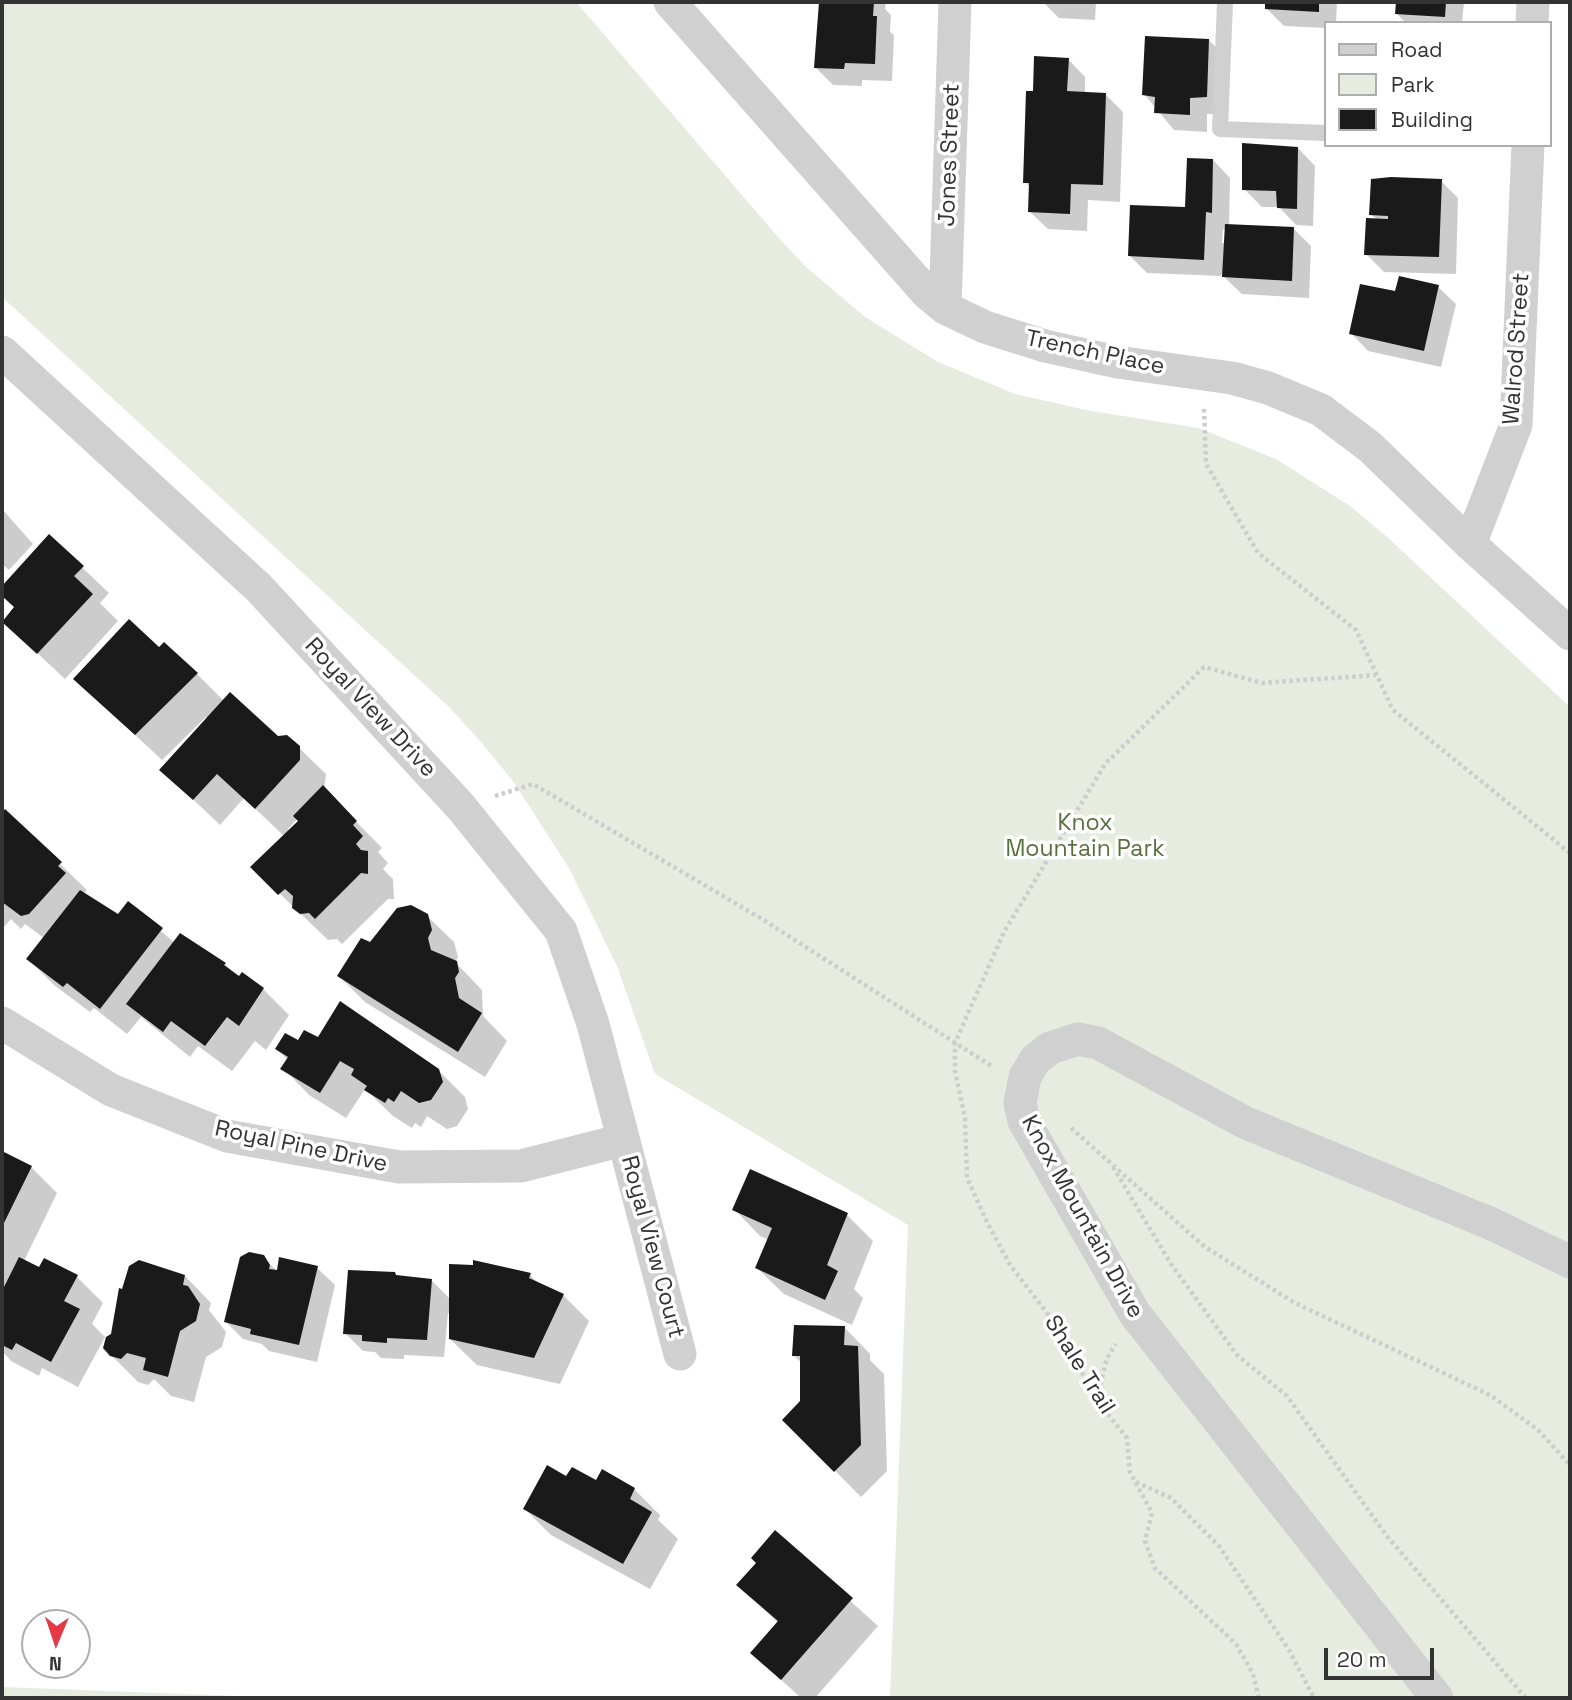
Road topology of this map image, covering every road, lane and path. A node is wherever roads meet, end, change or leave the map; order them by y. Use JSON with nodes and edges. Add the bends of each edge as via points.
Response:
{"nodes":[{"id":1,"x":670,"y":2,"type":"edge"},
{"id":2,"x":955,"y":2,"type":"edge"},
{"id":3,"x":1225,"y":2,"type":"edge"},
{"id":4,"x":1533,"y":2,"type":"edge"},
{"id":5,"x":1532,"y":21,"type":"edge"},
{"id":6,"x":1324,"y":133,"type":"edge"},
{"id":7,"x":1528,"y":147,"type":"edge"},
{"id":8,"x":945,"y":308,"type":"junction"},
{"id":9,"x":2,"y":352,"type":"edge"},
{"id":10,"x":1202,"y":374,"type":"junction"},
{"id":11,"x":1470,"y":544,"type":"junction"},
{"id":12,"x":1570,"y":634,"type":"edge"},
{"id":13,"x":1376,"y":675,"type":"junction"},
{"id":14,"x":461,"y":807,"type":"junction"},
{"id":15,"x":1570,"y":853,"type":"edge"},
{"id":16,"x":2,"y":1023,"type":"edge"},
{"id":17,"x":955,"y":1043,"type":"junction"},
{"id":18,"x":1022,"y":1085,"type":"junction"},
{"id":19,"x":623,"y":1140,"type":"junction"},
{"id":20,"x":1111,"y":1163,"type":"junction"},
{"id":21,"x":1570,"y":1262,"type":"edge"},
{"id":22,"x":1135,"y":1314,"type":"junction"},
{"id":23,"x":680,"y":1354,"type":"dead end"},
{"id":24,"x":1096,"y":1399,"type":"junction"},
{"id":25,"x":1570,"y":1465,"type":"edge"},
{"id":26,"x":1135,"y":1482,"type":"junction"},
{"id":27,"x":1259,"y":1698,"type":"edge"},
{"id":28,"x":1314,"y":1698,"type":"edge"},
{"id":29,"x":1437,"y":1698,"type":"edge"},
{"id":30,"x":1526,"y":1698,"type":"edge"}],
"edges":[{"from":1,"to":8,"type":"street","name":"Trench Place","via":[[920,286]]},
{"from":2,"to":8,"type":"street","name":"Jones Street"},
{"from":3,"to":6,"type":"lane","via":[[1220,129]]},
{"from":4,"to":5,"type":"street"},
{"from":7,"to":11,"type":"street","name":"Walrod Street","via":[[1516,425]]},
{"from":8,"to":10,"type":"street","name":"Trench Place","via":[[985,327],[1045,346]]},
{"from":9,"to":14,"type":"street","name":"Royal View Drive","via":[[260,588]]},
{"from":10,"to":11,"type":"street","name":"Trench Place","via":[[1268,388],[1321,410],[1343,424]]},
{"from":10,"to":13,"type":"path","via":[[1206,464],[1258,553],[1356,630]]},
{"from":11,"to":12,"type":"street","name":"Trench Place"},
{"from":13,"to":15,"type":"path","via":[[1393,710]]},
{"from":13,"to":17,"type":"path","via":[[1262,683],[1204,667],[1105,764],[1003,932]]},
{"from":14,"to":17,"type":"path","via":[[533,784],[762,919]]},
{"from":14,"to":19,"type":"street","name":"Royal View Drive","via":[[561,931],[593,1024]]},
{"from":16,"to":19,"type":"street","name":"Royal Pine Drive","via":[[111,1090],[227,1136],[399,1167],[520,1166]]},
{"from":17,"to":18,"type":"path"},
{"from":17,"to":24,"type":"path","name":"Shale Trail","via":[[967,1178],[1010,1265],[1057,1326]]},
{"from":18,"to":20,"type":"path"},
{"from":18,"to":21,"type":"street","name":"Knox Mountain Drive","via":[[1035,1060],[1050,1048],[1078,1040],[1098,1043],[1246,1123],[1492,1224]]},
{"from":18,"to":22,"type":"street","name":"Knox Mountain Drive","via":[[1020,1103],[1028,1128]]},
{"from":19,"to":23,"type":"street","name":"Royal View Court"},
{"from":20,"to":25,"type":"path","via":[[1205,1247],[1295,1303],[1490,1395],[1538,1430]]},
{"from":20,"to":30,"type":"path","via":[[1171,1264],[1237,1355],[1287,1396],[1386,1535]]},
{"from":22,"to":24,"type":"path","via":[[1107,1358]]},
{"from":22,"to":29,"type":"street","name":"Knox Mountain Drive"},
{"from":24,"to":26,"type":"path","name":"Shale Trail","via":[[1127,1438]]},
{"from":26,"to":27,"type":"path","name":"Shale Trail","via":[[1152,1513],[1145,1541],[1155,1568],[1236,1644]]},
{"from":26,"to":28,"type":"path","via":[[1171,1499],[1219,1546],[1289,1650]]}]}
